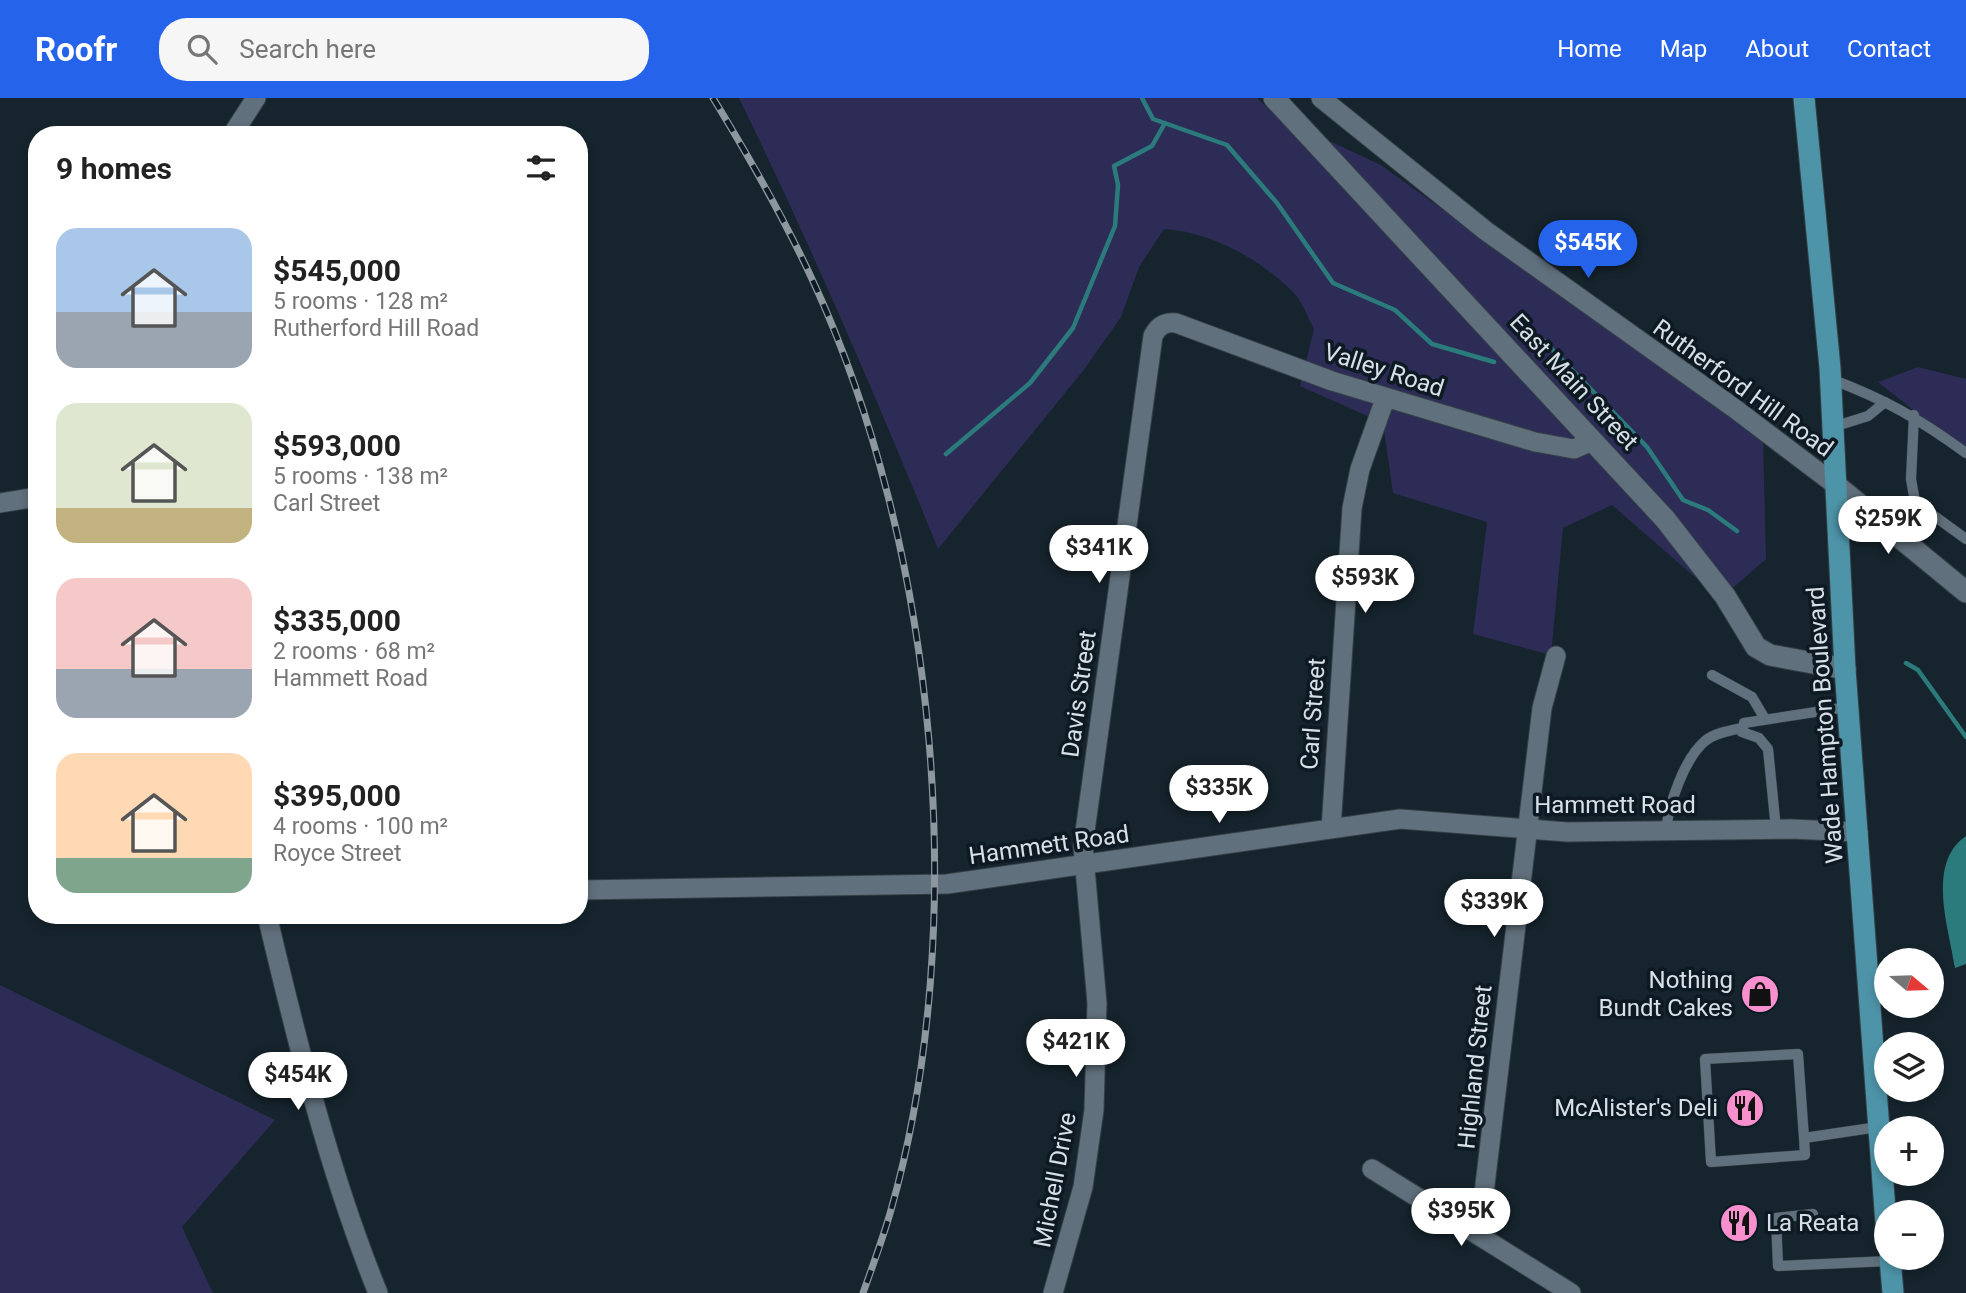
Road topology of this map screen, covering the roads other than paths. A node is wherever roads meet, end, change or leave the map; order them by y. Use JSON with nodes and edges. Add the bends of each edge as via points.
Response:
{"nodes":[{"id":1,"x":256,"y":98,"type":"edge"},
{"id":2,"x":1274,"y":98,"type":"edge"},
{"id":3,"x":1321,"y":98,"type":"edge"},
{"id":4,"x":1804,"y":98,"type":"edge"},
{"id":5,"x":238,"y":126,"type":"edge"},
{"id":6,"x":1163,"y":324,"type":"joint"},
{"id":7,"x":1831,"y":379,"type":"junction"},
{"id":8,"x":1385,"y":398,"type":"junction"},
{"id":9,"x":1885,"y":402,"type":"junction"},
{"id":10,"x":1914,"y":415,"type":"junction"},
{"id":11,"x":1833,"y":427,"type":"junction"},
{"id":12,"x":1592,"y":441,"type":"junction"},
{"id":13,"x":1966,"y":453,"type":"edge"},
{"id":14,"x":1837,"y":486,"type":"junction"},
{"id":15,"x":28,"y":498,"type":"edge"},
{"id":16,"x":0,"y":503,"type":"edge"},
{"id":17,"x":1966,"y":539,"type":"edge"},
{"id":18,"x":1966,"y":592,"type":"edge"},
{"id":19,"x":1556,"y":656,"type":"dead end"},
{"id":20,"x":1845,"y":669,"type":"junction"},
{"id":21,"x":1712,"y":675,"type":"dead end"},
{"id":22,"x":1848,"y":707,"type":"junction"},
{"id":23,"x":1765,"y":719,"type":"junction"},
{"id":24,"x":1741,"y":728,"type":"junction"},
{"id":25,"x":1331,"y":829,"type":"junction"},
{"id":26,"x":1527,"y":829,"type":"junction"},
{"id":27,"x":1776,"y":829,"type":"junction"},
{"id":28,"x":1666,"y":830,"type":"junction"},
{"id":29,"x":1858,"y":832,"type":"junction"},
{"id":30,"x":1084,"y":866,"type":"junction"},
{"id":31,"x":588,"y":890,"type":"edge"},
{"id":32,"x":269,"y":924,"type":"edge"},
{"id":33,"x":1877,"y":1116,"type":"edge"},
{"id":34,"x":1874,"y":1128,"type":"edge"},
{"id":35,"x":1804,"y":1138,"type":"junction"},
{"id":36,"x":1372,"y":1169,"type":"dead end"},
{"id":37,"x":1813,"y":1214,"type":"dead end"},
{"id":38,"x":1479,"y":1235,"type":"junction"},
{"id":39,"x":1874,"y":1261,"type":"edge"},
{"id":40,"x":1891,"y":1270,"type":"edge"},
{"id":41,"x":378,"y":1293,"type":"edge"},
{"id":42,"x":1053,"y":1293,"type":"edge"},
{"id":43,"x":1571,"y":1293,"type":"edge"},
{"id":44,"x":1893,"y":1293,"type":"edge"}],
"edges":[{"from":1,"to":5,"type":"street"},
{"from":2,"to":12,"type":"street","name":"East Main Street"},
{"from":3,"to":14,"type":"street","name":"Rutherford Hill Road","via":[[1486,231]]},
{"from":4,"to":7,"type":"main road","name":"Wade Hampton Boulevard"},
{"from":6,"to":8,"type":"street","name":"Valley Road","via":[[1176,323]]},
{"from":6,"to":30,"type":"street","name":"Davis Street","via":[[1153,336]]},
{"from":7,"to":9,"type":"lane"},
{"from":7,"to":11,"type":"main road","name":"Wade Hampton Boulevard"},
{"from":8,"to":12,"type":"street","name":"Valley Road","via":[[1535,442],[1574,449]]},
{"from":8,"to":25,"type":"street","name":"Carl Street","via":[[1360,469],[1352,508]]},
{"from":9,"to":10,"type":"lane"},
{"from":9,"to":11,"type":"lane","via":[[1868,416]]},
{"from":10,"to":13,"type":"lane"},
{"from":10,"to":17,"type":"lane","via":[[1911,480],[1915,502]]},
{"from":11,"to":14,"type":"main road","name":"Wade Hampton Boulevard"},
{"from":12,"to":20,"type":"street","name":"East Main Street","via":[[1690,548],[1756,647],[1770,655]]},
{"from":14,"to":18,"type":"street"},
{"from":14,"to":20,"type":"main road","name":"Wade Hampton Boulevard"},
{"from":15,"to":16,"type":"street"},
{"from":19,"to":26,"type":"street","name":"Highland Street","via":[[1542,708]]},
{"from":20,"to":22,"type":"main road","name":"Wade Hampton Boulevard"},
{"from":21,"to":23,"type":"lane","via":[[1752,697]]},
{"from":22,"to":23,"type":"lane"},
{"from":22,"to":29,"type":"main road","name":"Wade Hampton Boulevard"},
{"from":23,"to":24,"type":"lane","via":[[1744,723]]},
{"from":24,"to":27,"type":"lane","via":[[1768,749]]},
{"from":24,"to":28,"type":"lane","via":[[1717,735],[1699,748],[1672,795]]},
{"from":25,"to":26,"type":"street","name":"Hammett Road","via":[[1401,819]]},
{"from":25,"to":30,"type":"street","name":"Hammett Road"},
{"from":26,"to":28,"type":"street","name":"Hammett Road"},
{"from":26,"to":38,"type":"street","name":"Highland Street"},
{"from":27,"to":28,"type":"street","name":"Hammett Road"},
{"from":27,"to":29,"type":"street","name":"Hammett Road"},
{"from":29,"to":33,"type":"main road","name":"Wade Hampton Boulevard"},
{"from":30,"to":31,"type":"street","name":"Hammett Road","via":[[947,884]]},
{"from":30,"to":42,"type":"street","name":"Michell Drive","via":[[1097,1003],[1094,1110],[1083,1187]]},
{"from":32,"to":41,"type":"street","via":[[352,1229]]},
{"from":34,"to":35,"type":"lane"},
{"from":35,"to":35,"type":"lane","via":[[1798,1054],[1705,1059],[1711,1162],[1805,1155]]},
{"from":36,"to":38,"type":"street"},
{"from":37,"to":39,"type":"lane","via":[[1776,1218],[1778,1266]]},
{"from":38,"to":43,"type":"street"},
{"from":40,"to":44,"type":"main road"}]}
